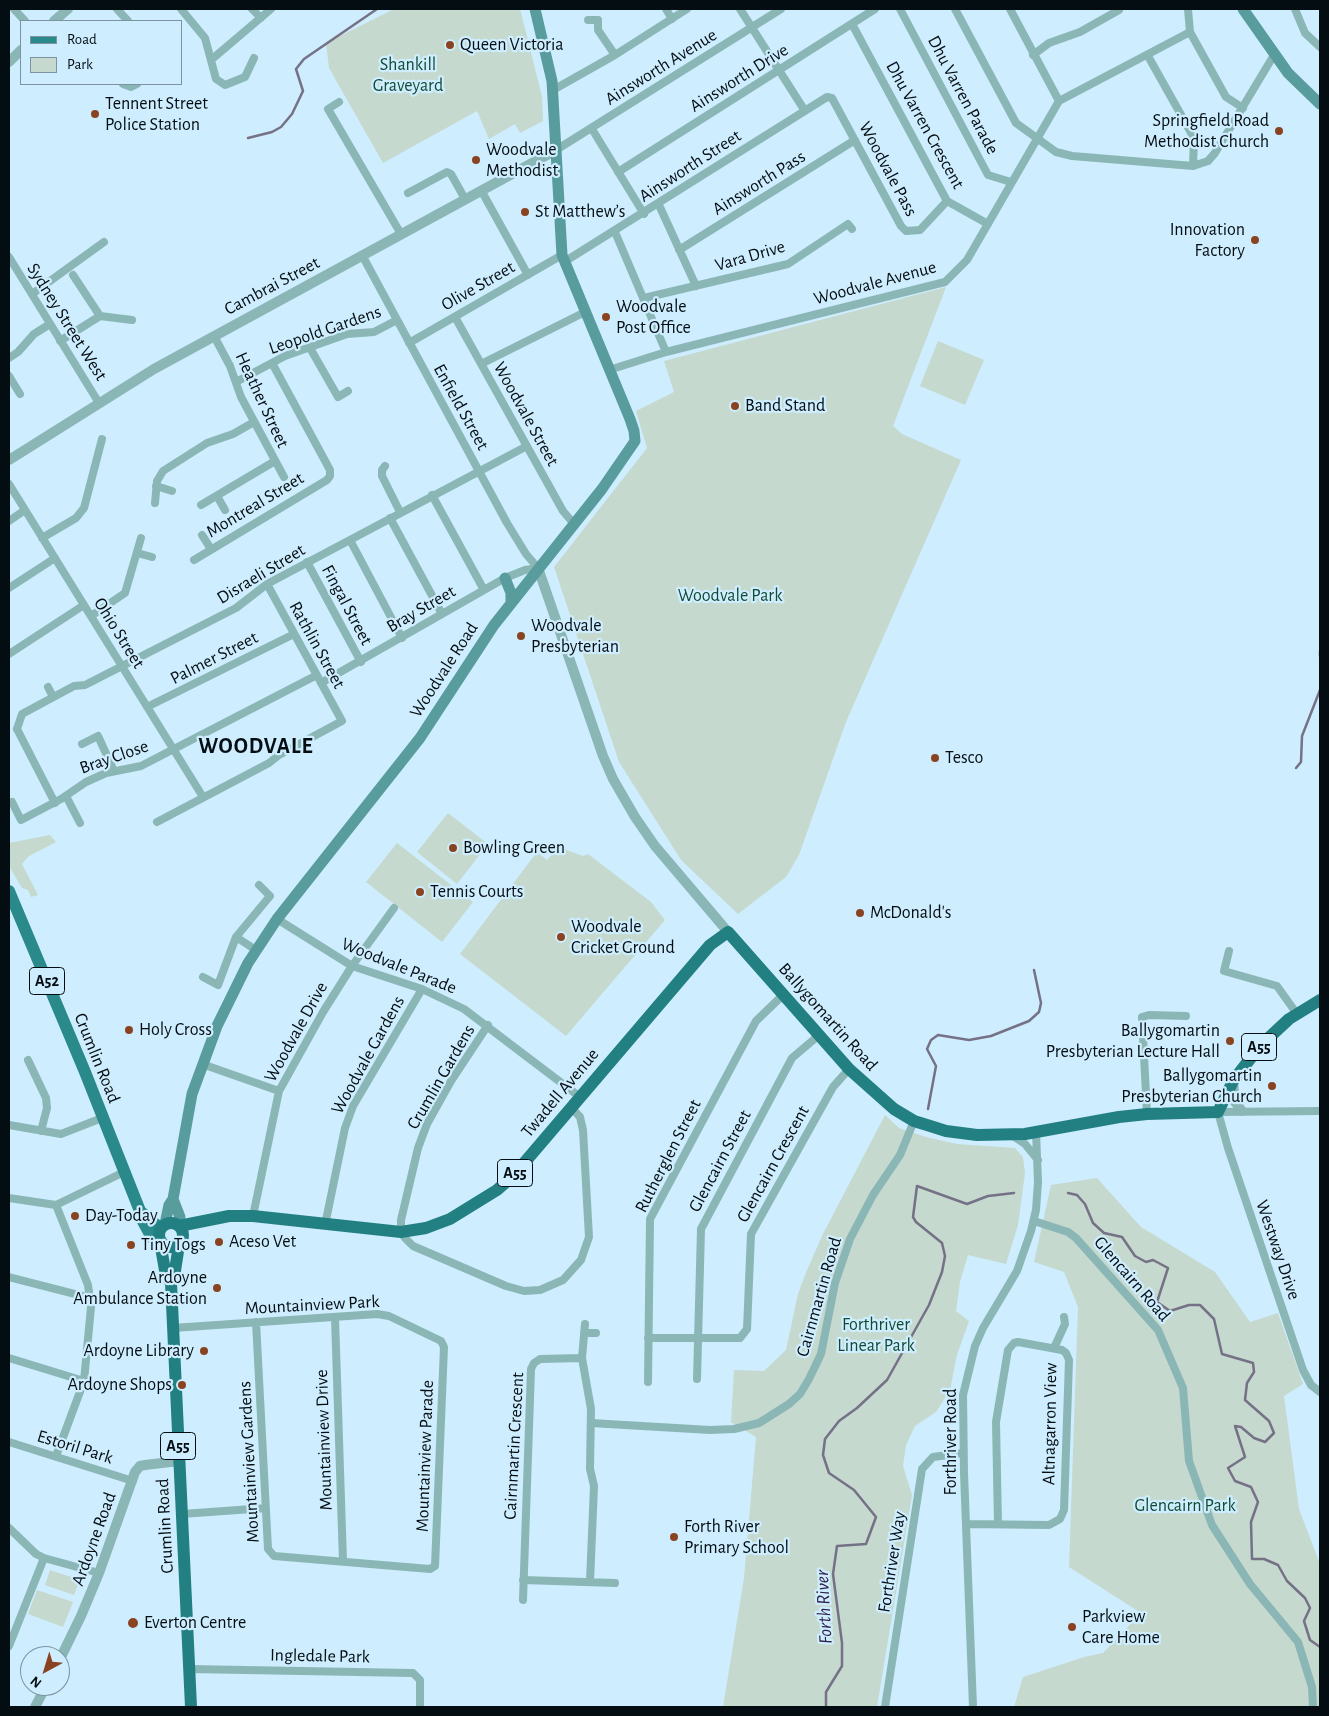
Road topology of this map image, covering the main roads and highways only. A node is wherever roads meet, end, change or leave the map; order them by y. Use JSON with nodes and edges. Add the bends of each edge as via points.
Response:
{"nodes":[{"id":1,"x":535,"y":9,"type":"edge"},
{"id":2,"x":1243,"y":9,"type":"edge"},
{"id":3,"x":1320,"y":104,"type":"edge"},
{"id":4,"x":505,"y":578,"type":"road end"},
{"id":5,"x":511,"y":602,"type":"junction"},
{"id":6,"x":9,"y":891,"type":"edge"},
{"id":7,"x":728,"y":932,"type":"joint"},
{"id":8,"x":1320,"y":1000,"type":"edge"},
{"id":9,"x":140,"y":1211,"type":"junction"},
{"id":10,"x":211,"y":1221,"type":"junction"},
{"id":11,"x":170,"y":1226,"type":"junction"},
{"id":12,"x":160,"y":1242,"type":"junction"},
{"id":13,"x":180,"y":1244,"type":"junction"},
{"id":14,"x":171,"y":1283,"type":"junction"},
{"id":15,"x":191,"y":1707,"type":"edge"}],
"edges":[{"from":1,"to":5,"type":"main road","name":"Woodvale Road","via":[[553,90],[563,259],[634,431],[635,442]]},
{"from":2,"to":3,"type":"main road","via":[[1288,73]]},
{"from":4,"to":5,"type":"main road"},
{"from":5,"to":11,"type":"main road","name":"Woodvale Road","via":[[420,738],[277,919],[230,997],[202,1064],[188,1112],[174,1199],[169,1205]]},
{"from":6,"to":9,"type":"main road","name":"Crumlin Road","number":"A52"},
{"from":7,"to":8,"type":"highway","name":"Ballygomartin Road","number":"A55","via":[[849,1070],[894,1109],[914,1121],[946,1131],[976,1135],[1036,1132],[1147,1114],[1218,1112],[1233,1081],[1260,1046],[1297,1014]]},
{"from":7,"to":10,"type":"highway","name":"Twadell Avenue","number":"A55","via":[[710,945],[513,1176],[497,1190],[450,1219],[402,1232],[253,1216],[229,1216]]},
{"from":9,"to":11,"type":"main road","name":"Crumlin Road","number":"A52"},
{"from":9,"to":12,"type":"main road","name":"Crumlin Road","number":"A52","via":[[152,1238]]},
{"from":10,"to":11,"type":"highway","name":"Twadell Avenue","number":"A55"},
{"from":10,"to":13,"type":"highway","name":"Twadell Avenue","number":"A55"},
{"from":11,"to":12,"type":"highway","number":"A55","via":[[158,1235]]},
{"from":11,"to":13,"type":"highway","number":"A55","via":[[183,1236]]},
{"from":12,"to":13,"type":"highway","via":[[169,1248]]},
{"from":12,"to":14,"type":"highway","name":"Crumlin Road","number":"A55","via":[[166,1276]]},
{"from":13,"to":14,"type":"highway","name":"Crumlin Road","number":"A55"},
{"from":14,"to":15,"type":"highway","name":"Crumlin Road","number":"A55"}]}
